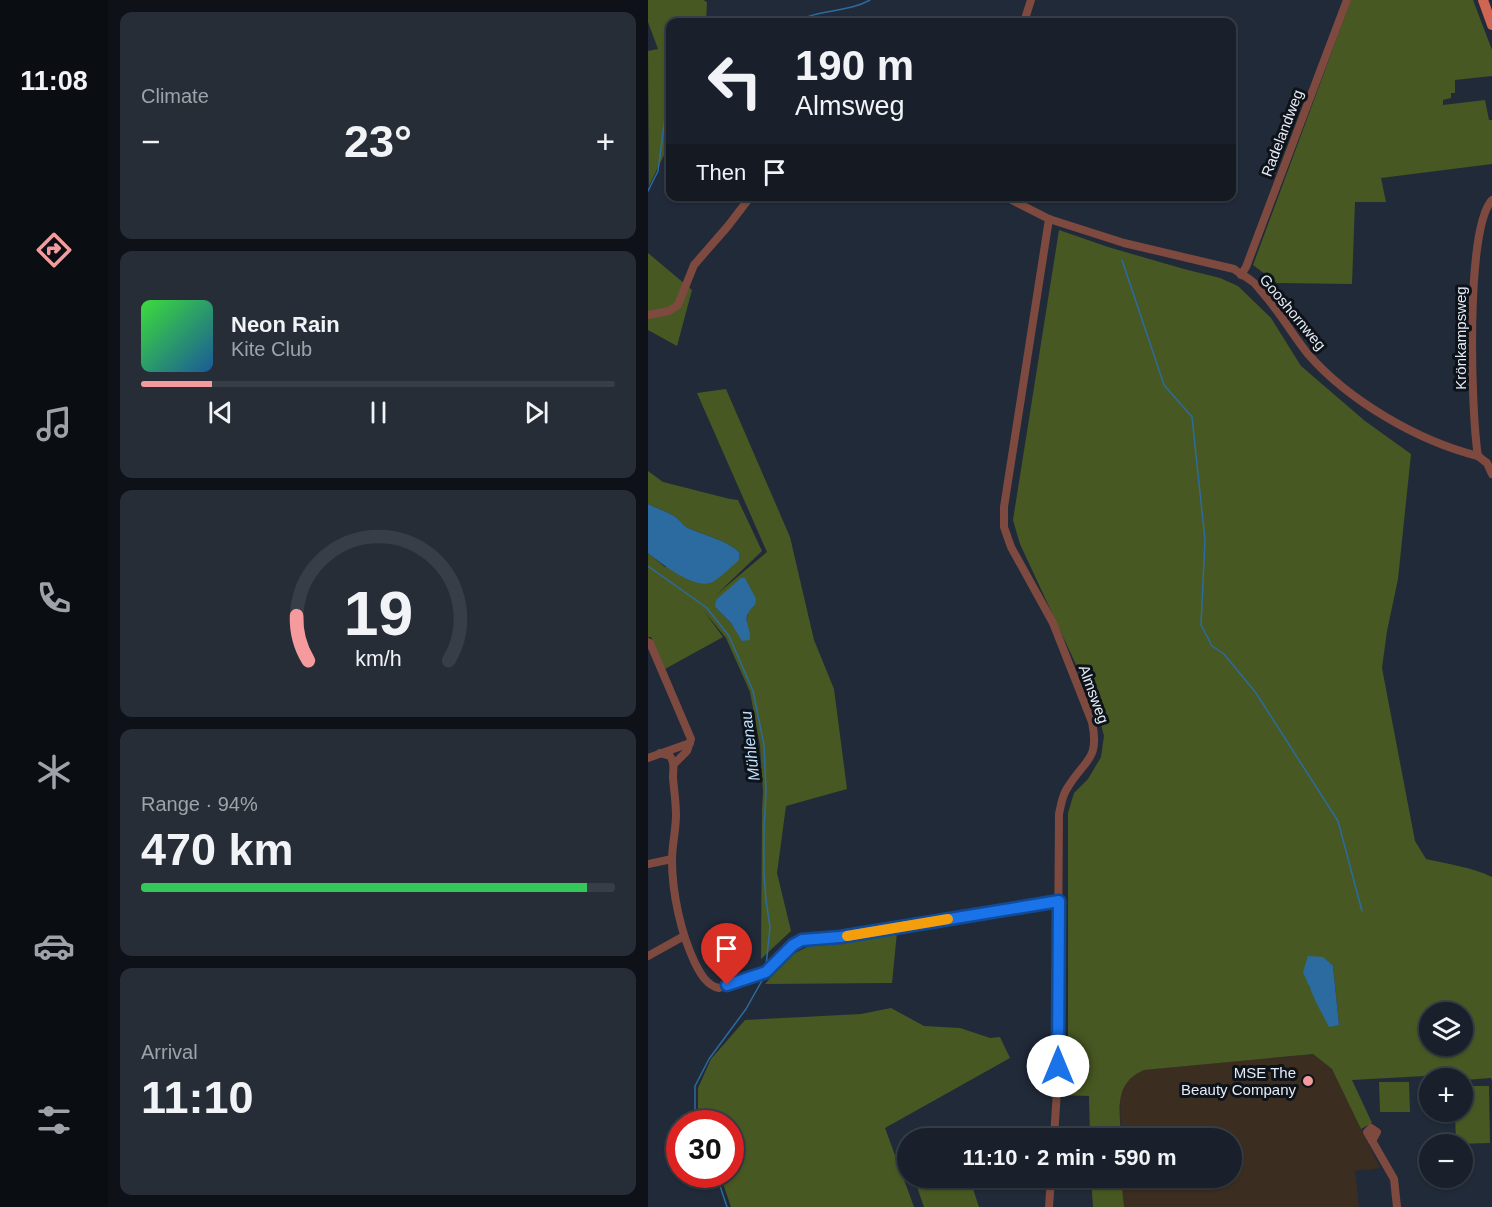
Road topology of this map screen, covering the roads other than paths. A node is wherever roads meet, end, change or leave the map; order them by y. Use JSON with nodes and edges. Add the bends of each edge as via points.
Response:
{"nodes":[{"id":1,"x":1031,"y":0,"type":"edge"},
{"id":2,"x":1347,"y":0,"type":"edge"},
{"id":3,"x":1482,"y":0,"type":"edge"},
{"id":4,"x":1025,"y":18,"type":"edge"},
{"id":5,"x":1492,"y":25,"type":"edge"},
{"id":6,"x":1492,"y":200,"type":"edge"},
{"id":7,"x":747,"y":201,"type":"edge"},
{"id":8,"x":1014,"y":201,"type":"edge"},
{"id":9,"x":1048,"y":219,"type":"junction"},
{"id":10,"x":1241,"y":275,"type":"junction"},
{"id":11,"x":648,"y":315,"type":"edge"},
{"id":12,"x":1478,"y":456,"type":"junction"},
{"id":13,"x":1492,"y":474,"type":"edge"},
{"id":14,"x":649,"y":643,"type":"edge"},
{"id":15,"x":690,"y":743,"type":"junction"},
{"id":16,"x":660,"y":753,"type":"junction"},
{"id":17,"x":648,"y":758,"type":"edge"},
{"id":18,"x":674,"y":764,"type":"junction"},
{"id":19,"x":672,"y":859,"type":"junction"},
{"id":20,"x":648,"y":864,"type":"edge"},
{"id":21,"x":1059,"y":901,"type":"junction"},
{"id":22,"x":684,"y":936,"type":"junction"},
{"id":23,"x":648,"y":956,"type":"edge"},
{"id":24,"x":1055,"y":1128,"type":"edge"},
{"id":25,"x":1372,"y":1141,"type":"dead end"},
{"id":26,"x":1050,"y":1188,"type":"edge"},
{"id":27,"x":1049,"y":1207,"type":"edge"},
{"id":28,"x":1397,"y":1207,"type":"edge"}],
"edges":[{"from":1,"to":4,"type":"street"},
{"from":2,"to":10,"type":"street","name":"Radelandweg"},
{"from":3,"to":5,"type":"main road"},
{"from":6,"to":12,"type":"street","name":"Krönkampsweg","via":[[1483,218],[1474,279]]},
{"from":7,"to":11,"type":"street","via":[[694,265],[678,305]]},
{"from":8,"to":9,"type":"street","name":"Gooshornweg"},
{"from":9,"to":10,"type":"street","name":"Gooshornweg","via":[[1124,243],[1234,269]]},
{"from":9,"to":21,"type":"street","name":"Almsweg","via":[[1004,527],[1053,623],[1095,735],[1088,762],[1061,799]]},
{"from":10,"to":12,"type":"street","name":"Gooshornweg","via":[[1270,301],[1309,354],[1376,412],[1431,440]]},
{"from":12,"to":13,"type":"street"},
{"from":14,"to":15,"type":"street"},
{"from":15,"to":16,"type":"street"},
{"from":15,"to":18,"type":"street"},
{"from":16,"to":17,"type":"street"},
{"from":16,"to":18,"type":"street","via":[[670,756]]},
{"from":18,"to":19,"type":"street","via":[[676,814]]},
{"from":19,"to":20,"type":"street"},
{"from":19,"to":22,"type":"street"},
{"from":21,"to":22,"type":"street","via":[[802,940],[766,972],[719,988],[703,976]]},
{"from":21,"to":24,"type":"street","name":"Almsweg"},
{"from":22,"to":23,"type":"street"},
{"from":25,"to":28,"type":"street","via":[[1394,1179]]},
{"from":26,"to":27,"type":"street"}]}
